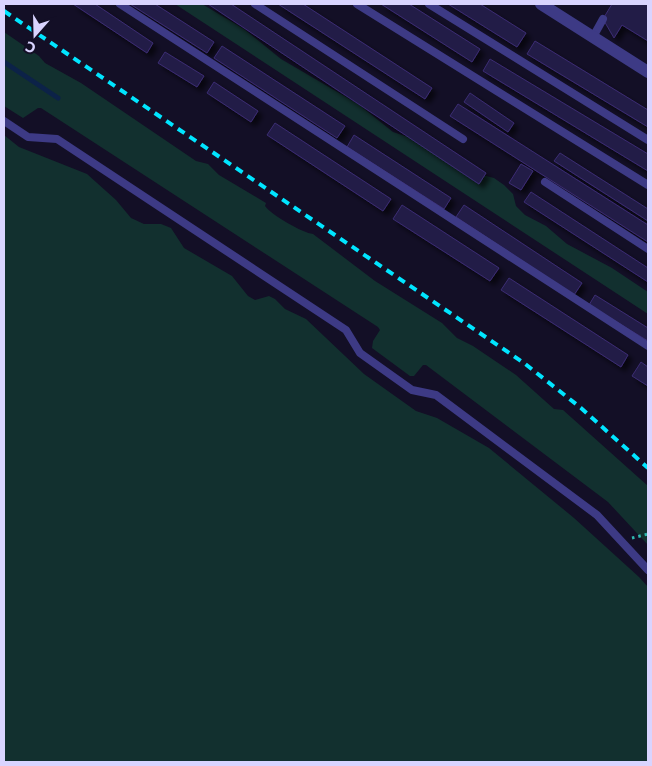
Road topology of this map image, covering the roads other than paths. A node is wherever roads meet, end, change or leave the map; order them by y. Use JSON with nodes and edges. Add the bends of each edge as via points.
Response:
{"nodes":[{"id":1,"x":120,"y":4,"type":"edge"},
{"id":2,"x":255,"y":4,"type":"edge"},
{"id":3,"x":357,"y":4,"type":"edge"},
{"id":4,"x":429,"y":4,"type":"edge"},
{"id":5,"x":540,"y":4,"type":"edge"},
{"id":6,"x":603,"y":19,"type":"dead end"},
{"id":7,"x":593,"y":37,"type":"junction"},
{"id":8,"x":648,"y":72,"type":"edge"},
{"id":9,"x":4,"y":121,"type":"edge"},
{"id":10,"x":463,"y":139,"type":"dead end"},
{"id":11,"x":648,"y":140,"type":"edge"},
{"id":12,"x":545,"y":182,"type":"dead end"},
{"id":13,"x":648,"y":185,"type":"edge"},
{"id":14,"x":648,"y":249,"type":"edge"},
{"id":15,"x":648,"y":346,"type":"edge"},
{"id":16,"x":648,"y":570,"type":"edge"}],
"edges":[{"from":1,"to":15,"type":"lane"},
{"from":2,"to":10,"type":"lane"},
{"from":3,"to":13,"type":"lane"},
{"from":4,"to":11,"type":"lane"},
{"from":5,"to":7,"type":"street"},
{"from":6,"to":7,"type":"lane"},
{"from":7,"to":8,"type":"street"},
{"from":9,"to":16,"type":"lane","via":[[28,137],[57,139],[346,330],[360,353],[412,390],[436,395],[597,515]]},
{"from":12,"to":14,"type":"lane"}]}
